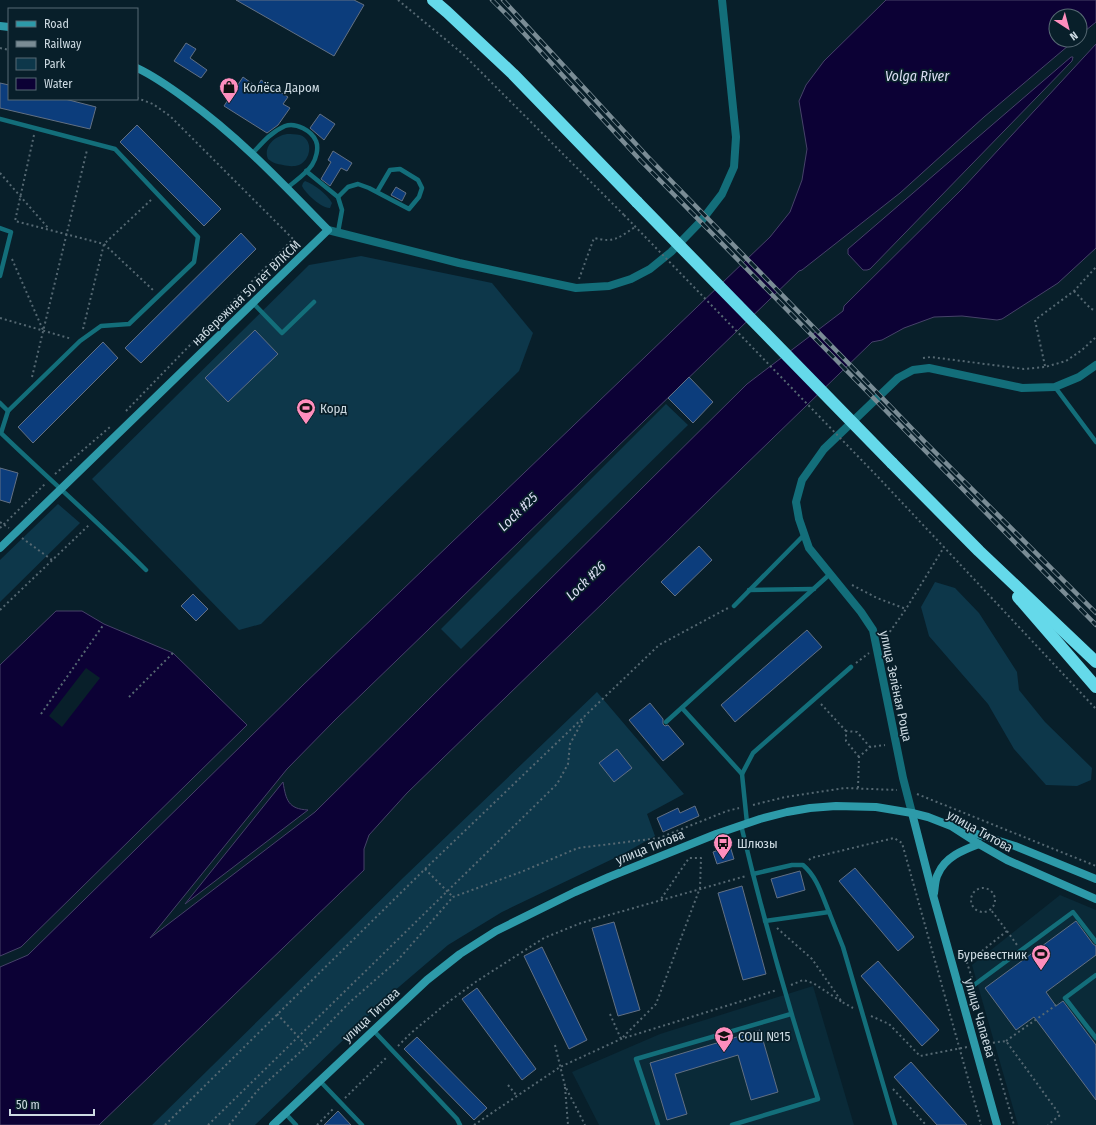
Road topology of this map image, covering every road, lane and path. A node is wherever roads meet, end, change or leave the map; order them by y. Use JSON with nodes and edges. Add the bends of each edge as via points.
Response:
{"nodes":[{"id":1,"x":398,"y":0,"type":"edge"},
{"id":2,"x":433,"y":0,"type":"edge"},
{"id":3,"x":722,"y":0,"type":"edge"},
{"id":4,"x":138,"y":69,"type":"edge"},
{"id":5,"x":138,"y":98,"type":"edge"},
{"id":6,"x":0,"y":119,"type":"edge"},
{"id":7,"x":36,"y":128,"type":"junction"},
{"id":8,"x":89,"y":142,"type":"junction"},
{"id":9,"x":252,"y":154,"type":"junction"},
{"id":10,"x":306,"y":171,"type":"junction"},
{"id":11,"x":0,"y":173,"type":"edge"},
{"id":12,"x":287,"y":188,"type":"junction"},
{"id":13,"x":377,"y":192,"type":"junction"},
{"id":14,"x":158,"y":194,"type":"junction"},
{"id":15,"x":20,"y":196,"type":"junction"},
{"id":16,"x":338,"y":197,"type":"junction"},
{"id":17,"x":635,"y":227,"type":"junction"},
{"id":18,"x":0,"y":228,"type":"edge"},
{"id":19,"x":50,"y":230,"type":"junction"},
{"id":20,"x":328,"y":230,"type":"junction"},
{"id":21,"x":338,"y":232,"type":"junction"},
{"id":22,"x":67,"y":234,"type":"junction"},
{"id":23,"x":104,"y":244,"type":"junction"},
{"id":24,"x":6,"y":247,"type":"junction"},
{"id":25,"x":1096,"y":268,"type":"edge"},
{"id":26,"x":0,"y":276,"type":"edge"},
{"id":27,"x":576,"y":288,"type":"junction"},
{"id":28,"x":1074,"y":291,"type":"junction"},
{"id":29,"x":159,"y":296,"type":"junction"},
{"id":30,"x":314,"y":302,"type":"dead end"},
{"id":31,"x":253,"y":303,"type":"junction"},
{"id":32,"x":1096,"y":310,"type":"edge"},
{"id":33,"x":0,"y":318,"type":"edge"},
{"id":34,"x":43,"y":331,"type":"junction"},
{"id":35,"x":1096,"y":337,"type":"edge"},
{"id":36,"x":80,"y":341,"type":"junction"},
{"id":37,"x":916,"y":359,"type":"dead end"},
{"id":38,"x":1096,"y":365,"type":"edge"},
{"id":39,"x":1045,"y":367,"type":"junction"},
{"id":40,"x":1055,"y":388,"type":"junction"},
{"id":41,"x":28,"y":391,"type":"junction"},
{"id":42,"x":0,"y":403,"type":"edge"},
{"id":43,"x":126,"y":411,"type":"dead end"},
{"id":44,"x":8,"y":412,"type":"junction"},
{"id":45,"x":115,"y":422,"type":"dead end"},
{"id":46,"x":839,"y":427,"type":"dead end"},
{"id":47,"x":834,"y":433,"type":"dead end"},
{"id":48,"x":1096,"y":442,"type":"edge"},
{"id":49,"x":49,"y":479,"type":"junction"},
{"id":50,"x":61,"y":490,"type":"junction"},
{"id":51,"x":94,"y":520,"type":"junction"},
{"id":52,"x":0,"y":522,"type":"edge"},
{"id":53,"x":3,"y":524,"type":"junction"},
{"id":54,"x":0,"y":528,"type":"edge"},
{"id":55,"x":15,"y":533,"type":"junction"},
{"id":56,"x":804,"y":535,"type":"junction"},
{"id":57,"x":944,"y":547,"type":"junction"},
{"id":58,"x":0,"y":548,"type":"edge"},
{"id":59,"x":979,"y":551,"type":"junction"},
{"id":60,"x":53,"y":561,"type":"junction"},
{"id":61,"x":146,"y":570,"type":"dead end"},
{"id":62,"x":830,"y":574,"type":"junction"},
{"id":63,"x":850,"y":584,"type":"dead end"},
{"id":64,"x":814,"y":589,"type":"junction"},
{"id":65,"x":749,"y":590,"type":"junction"},
{"id":66,"x":734,"y":606,"type":"joint"},
{"id":67,"x":906,"y":609,"type":"junction"},
{"id":68,"x":0,"y":610,"type":"edge"},
{"id":69,"x":104,"y":624,"type":"dead end"},
{"id":70,"x":876,"y":647,"type":"junction"},
{"id":71,"x":173,"y":653,"type":"dead end"},
{"id":72,"x":1096,"y":662,"type":"edge"},
{"id":73,"x":851,"y":667,"type":"joint"},
{"id":74,"x":1096,"y":687,"type":"edge"},
{"id":75,"x":129,"y":698,"type":"dead end"},
{"id":76,"x":815,"y":698,"type":"junction"},
{"id":77,"x":682,"y":708,"type":"junction"},
{"id":78,"x":1096,"y":709,"type":"edge"},
{"id":79,"x":41,"y":714,"type":"dead end"},
{"id":80,"x":586,"y":715,"type":"junction"},
{"id":81,"x":666,"y":722,"type":"dead end"},
{"id":82,"x":846,"y":731,"type":"junction"},
{"id":83,"x":885,"y":745,"type":"dead end"},
{"id":84,"x":870,"y":747,"type":"junction"},
{"id":85,"x":859,"y":757,"type":"junction"},
{"id":86,"x":742,"y":774,"type":"junction"},
{"id":87,"x":858,"y":789,"type":"junction"},
{"id":88,"x":906,"y":790,"type":"junction"},
{"id":89,"x":746,"y":806,"type":"junction"},
{"id":90,"x":912,"y":813,"type":"junction"},
{"id":91,"x":744,"y":824,"type":"junction"},
{"id":92,"x":951,"y":826,"type":"junction"},
{"id":93,"x":979,"y":844,"type":"junction"},
{"id":94,"x":803,"y":865,"type":"junction"},
{"id":95,"x":1096,"y":866,"type":"edge"},
{"id":96,"x":425,"y":869,"type":"junction"},
{"id":97,"x":753,"y":874,"type":"junction"},
{"id":98,"x":1096,"y":880,"type":"edge"},
{"id":99,"x":700,"y":888,"type":"junction"},
{"id":100,"x":446,"y":890,"type":"junction"},
{"id":101,"x":933,"y":895,"type":"junction"},
{"id":102,"x":453,"y":897,"type":"junction"},
{"id":103,"x":1096,"y":899,"type":"edge"},
{"id":104,"x":660,"y":900,"type":"junction"},
{"id":105,"x":991,"y":910,"type":"junction"},
{"id":106,"x":829,"y":912,"type":"junction"},
{"id":107,"x":765,"y":921,"type":"junction"},
{"id":108,"x":1007,"y":931,"type":"junction"},
{"id":109,"x":1096,"y":942,"type":"edge"},
{"id":110,"x":1021,"y":950,"type":"junction"},
{"id":111,"x":1096,"y":975,"type":"edge"},
{"id":112,"x":974,"y":984,"type":"junction"},
{"id":113,"x":783,"y":988,"type":"junction"},
{"id":114,"x":1065,"y":998,"type":"junction"},
{"id":115,"x":842,"y":1002,"type":"dead end"},
{"id":116,"x":277,"y":1014,"type":"junction"},
{"id":117,"x":610,"y":1014,"type":"dead end"},
{"id":118,"x":791,"y":1014,"type":"junction"},
{"id":119,"x":373,"y":1030,"type":"junction"},
{"id":120,"x":298,"y":1036,"type":"junction"},
{"id":121,"x":1096,"y":1038,"type":"edge"},
{"id":122,"x":621,"y":1039,"type":"junction"},
{"id":123,"x":1006,"y":1041,"type":"junction"},
{"id":124,"x":989,"y":1043,"type":"junction"},
{"id":125,"x":555,"y":1045,"type":"dead end"},
{"id":126,"x":307,"y":1046,"type":"junction"},
{"id":127,"x":975,"y":1046,"type":"junction"},
{"id":128,"x":959,"y":1049,"type":"junction"},
{"id":129,"x":392,"y":1052,"type":"junction"},
{"id":130,"x":560,"y":1067,"type":"junction"},
{"id":131,"x":880,"y":1075,"type":"junction"},
{"id":132,"x":319,"y":1080,"type":"junction"},
{"id":133,"x":508,"y":1085,"type":"dead end"},
{"id":134,"x":565,"y":1086,"type":"junction"},
{"id":135,"x":517,"y":1096,"type":"junction"},
{"id":136,"x":340,"y":1103,"type":"junction"},
{"id":137,"x":285,"y":1113,"type":"junction"},
{"id":138,"x":165,"y":1125,"type":"edge"},
{"id":139,"x":208,"y":1125,"type":"edge"},
{"id":140,"x":229,"y":1125,"type":"edge"},
{"id":141,"x":273,"y":1125,"type":"edge"},
{"id":142,"x":296,"y":1125,"type":"edge"},
{"id":143,"x":316,"y":1125,"type":"edge"},
{"id":144,"x":362,"y":1125,"type":"edge"},
{"id":145,"x":460,"y":1125,"type":"edge"},
{"id":146,"x":474,"y":1125,"type":"edge"},
{"id":147,"x":568,"y":1125,"type":"edge"},
{"id":148,"x":585,"y":1125,"type":"edge"},
{"id":149,"x":658,"y":1125,"type":"edge"},
{"id":150,"x":732,"y":1125,"type":"edge"},
{"id":151,"x":895,"y":1125,"type":"edge"},
{"id":152,"x":926,"y":1125,"type":"edge"},
{"id":153,"x":981,"y":1125,"type":"edge"},
{"id":154,"x":997,"y":1125,"type":"edge"},
{"id":155,"x":1014,"y":1125,"type":"edge"},
{"id":156,"x":1048,"y":1125,"type":"edge"}],
"edges":[{"from":1,"to":17,"type":"path","bridge":true,"via":[[463,54]]},
{"from":2,"to":59,"type":"highway","bridge":true,"via":[[513,74]]},
{"from":3,"to":27,"type":"street","via":[[736,137],[734,167],[722,194],[702,220],[671,252],[650,269],[609,286]]},
{"from":4,"to":9,"type":"street","via":[[170,87],[208,115]]},
{"from":5,"to":43,"type":"path","via":[[153,104],[170,116],[293,239]]},
{"from":6,"to":7,"type":"lane"},
{"from":7,"to":8,"type":"lane"},
{"from":7,"to":15,"type":"path"},
{"from":8,"to":14,"type":"lane","via":[[115,149]]},
{"from":8,"to":22,"type":"path"},
{"from":9,"to":10,"type":"lane","via":[[266,138],[286,126],[298,126],[309,132],[316,142],[317,153]]},
{"from":9,"to":12,"type":"street"},
{"from":10,"to":12,"type":"lane"},
{"from":10,"to":16,"type":"lane"},
{"from":11,"to":15,"type":"path"},
{"from":12,"to":20,"type":"street"},
{"from":13,"to":13,"type":"lane","via":[[409,209],[419,197],[422,188],[418,180],[400,169],[390,170]]},
{"from":13,"to":16,"type":"lane","via":[[358,184],[348,187]]},
{"from":14,"to":23,"type":"path"},
{"from":14,"to":29,"type":"lane","via":[[198,237],[194,262]]},
{"from":15,"to":19,"type":"path"},
{"from":15,"to":19,"type":"path","via":[[14,221]]},
{"from":16,"to":21,"type":"lane","via":[[342,210]]},
{"from":17,"to":27,"type":"path","via":[[610,241],[594,238]]},
{"from":17,"to":57,"type":"path","bridge":true},
{"from":18,"to":24,"type":"lane","via":[[11,232]]},
{"from":19,"to":22,"type":"path"},
{"from":20,"to":21,"type":"street"},
{"from":20,"to":31,"type":"street","name":"набережная 50 лет ВЛКСМ"},
{"from":21,"to":27,"type":"street","via":[[459,263]]},
{"from":22,"to":23,"type":"path"},
{"from":22,"to":34,"type":"path"},
{"from":23,"to":29,"type":"path"},
{"from":23,"to":36,"type":"path"},
{"from":24,"to":26,"type":"lane"},
{"from":24,"to":34,"type":"path"},
{"from":25,"to":28,"type":"path"},
{"from":28,"to":32,"type":"path","via":[[1091,309]]},
{"from":28,"to":39,"type":"path","via":[[1034,320]]},
{"from":29,"to":36,"type":"lane","via":[[129,324],[101,326]]},
{"from":30,"to":31,"type":"lane","via":[[282,333]]},
{"from":31,"to":50,"type":"street","name":"набережная 50 лет ВЛКСМ"},
{"from":33,"to":34,"type":"path"},
{"from":34,"to":36,"type":"path"},
{"from":34,"to":41,"type":"path"},
{"from":35,"to":39,"type":"path","via":[[1066,361]]},
{"from":36,"to":41,"type":"lane"},
{"from":37,"to":39,"type":"path","via":[[931,357],[1024,369]]},
{"from":38,"to":40,"type":"street","name":"улица Зелёная Роща","via":[[1079,377]]},
{"from":40,"to":48,"type":"lane"},
{"from":40,"to":56,"type":"street","name":"улица Зелёная Роща","via":[[1022,388],[929,368],[913,370],[898,378],[824,449],[802,480],[796,502],[798,519]]},
{"from":41,"to":44,"type":"lane"},
{"from":42,"to":44,"type":"lane"},
{"from":44,"to":49,"type":"lane","via":[[1,433]]},
{"from":45,"to":49,"type":"path"},
{"from":46,"to":47,"type":"path"},
{"from":49,"to":50,"type":"lane"},
{"from":49,"to":53,"type":"path"},
{"from":50,"to":51,"type":"lane"},
{"from":50,"to":55,"type":"street","name":"набережная 50 лет ВЛКСМ"},
{"from":51,"to":60,"type":"path"},
{"from":51,"to":61,"type":"lane"},
{"from":52,"to":53,"type":"path"},
{"from":53,"to":54,"type":"path"},
{"from":53,"to":55,"type":"path"},
{"from":55,"to":58,"type":"street","name":"набережная 50 лет ВЛКСМ"},
{"from":55,"to":60,"type":"path"},
{"from":56,"to":62,"type":"street","name":"улица Зелёная Роща","via":[[809,548]]},
{"from":56,"to":65,"type":"lane"},
{"from":57,"to":67,"type":"path"},
{"from":57,"to":78,"type":"path"},
{"from":59,"to":72,"type":"highway"},
{"from":59,"to":74,"type":"highway"},
{"from":60,"to":68,"type":"path"},
{"from":62,"to":64,"type":"lane"},
{"from":62,"to":70,"type":"street","name":"улица Зелёная Роща","via":[[873,630]]},
{"from":63,"to":67,"type":"path"},
{"from":64,"to":65,"type":"lane"},
{"from":64,"to":77,"type":"lane"},
{"from":65,"to":66,"type":"lane"},
{"from":66,"to":80,"type":"path","via":[[659,645]]},
{"from":67,"to":70,"type":"path"},
{"from":69,"to":79,"type":"path"},
{"from":70,"to":73,"type":"path"},
{"from":70,"to":88,"type":"street","name":"улица Зелёная Роща"},
{"from":71,"to":75,"type":"path"},
{"from":73,"to":76,"type":"lane"},
{"from":76,"to":82,"type":"path"},
{"from":76,"to":86,"type":"lane","via":[[753,753]]},
{"from":77,"to":81,"type":"lane"},
{"from":77,"to":86,"type":"lane"},
{"from":80,"to":96,"type":"path"},
{"from":80,"to":100,"type":"path","via":[[570,744],[568,764],[557,784]]},
{"from":82,"to":84,"type":"path","via":[[857,732]]},
{"from":82,"to":85,"type":"path","via":[[846,741]]},
{"from":83,"to":84,"type":"path"},
{"from":84,"to":85,"type":"path"},
{"from":85,"to":87,"type":"path"},
{"from":86,"to":89,"type":"lane"},
{"from":87,"to":88,"type":"path"},
{"from":87,"to":89,"type":"path","via":[[845,788],[785,797]]},
{"from":88,"to":90,"type":"street","name":"улица Зелёная Роща"},
{"from":88,"to":95,"type":"path"},
{"from":89,"to":91,"type":"lane"},
{"from":89,"to":102,"type":"path","via":[[658,838],[578,848]]},
{"from":90,"to":91,"type":"street","name":"улица Титова","via":[[876,807],[836,806],[787,812]]},
{"from":90,"to":92,"type":"street","name":"улица Титова"},
{"from":90,"to":101,"type":"street"},
{"from":91,"to":97,"type":"lane"},
{"from":91,"to":119,"type":"street","name":"улица Титова","via":[[609,877],[496,931],[460,954],[427,980]]},
{"from":92,"to":93,"type":"street","name":"улица Титова"},
{"from":92,"to":98,"type":"street","via":[[1015,846]]},
{"from":93,"to":101,"type":"street","name":"улица Чапаева","via":[[947,861],[938,874]]},
{"from":93,"to":103,"type":"street","name":"улица Титова","via":[[1007,860]]},
{"from":94,"to":97,"type":"lane"},
{"from":94,"to":106,"type":"lane","via":[[819,886]]},
{"from":94,"to":128,"type":"path","via":[[811,858],[894,838],[902,843]]},
{"from":96,"to":100,"type":"path"},
{"from":96,"to":116,"type":"path"},
{"from":97,"to":99,"type":"path"},
{"from":97,"to":107,"type":"lane"},
{"from":99,"to":104,"type":"path"},
{"from":99,"to":104,"type":"path","via":[[701,858],[689,858]]},
{"from":99,"to":122,"type":"path","via":[[656,1004]]},
{"from":100,"to":102,"type":"path"},
{"from":100,"to":120,"type":"path"},
{"from":101,"to":127,"type":"street","name":"улица Чапаева"},
{"from":102,"to":126,"type":"path","via":[[398,960],[350,1002]]},
{"from":104,"to":129,"type":"path","via":[[581,922],[544,938],[447,1003],[410,1033]]},
{"from":105,"to":105,"type":"path","via":[[996,900],[993,893],[987,888],[976,890],[971,900],[974,908],[980,912]]},
{"from":105,"to":108,"type":"path"},
{"from":106,"to":107,"type":"lane"},
{"from":106,"to":131,"type":"lane"},
{"from":107,"to":113,"type":"lane"},
{"from":108,"to":110,"type":"path"},
{"from":108,"to":112,"type":"path","via":[[967,963]]},
{"from":109,"to":110,"type":"lane","via":[[1073,912]]},
{"from":110,"to":112,"type":"lane"},
{"from":111,"to":114,"type":"lane"},
{"from":112,"to":124,"type":"path"},
{"from":113,"to":115,"type":"path","via":[[802,980],[813,983]]},
{"from":113,"to":118,"type":"lane"},
{"from":113,"to":122,"type":"path"},
{"from":114,"to":121,"type":"lane"},
{"from":114,"to":123,"type":"path"},
{"from":116,"to":120,"type":"path"},
{"from":116,"to":138,"type":"path"},
{"from":117,"to":122,"type":"path"},
{"from":118,"to":149,"type":"lane","via":[[636,1059]]},
{"from":118,"to":150,"type":"lane","via":[[818,1099]]},
{"from":119,"to":129,"type":"lane"},
{"from":119,"to":132,"type":"street","name":"улица Титова"},
{"from":120,"to":126,"type":"path"},
{"from":120,"to":139,"type":"path"},
{"from":122,"to":130,"type":"path"},
{"from":123,"to":124,"type":"path"},
{"from":123,"to":156,"type":"path","via":[[1060,1115]]},
{"from":124,"to":127,"type":"path"},
{"from":124,"to":155,"type":"path"},
{"from":125,"to":130,"type":"path"},
{"from":126,"to":140,"type":"path","via":[[258,1090]]},
{"from":127,"to":128,"type":"path"},
{"from":127,"to":154,"type":"street","name":"улица Чапаева"},
{"from":128,"to":153,"type":"path"},
{"from":129,"to":136,"type":"path"},
{"from":129,"to":145,"type":"lane"},
{"from":130,"to":134,"type":"path"},
{"from":130,"to":135,"type":"path"},
{"from":131,"to":151,"type":"lane"},
{"from":131,"to":152,"type":"path"},
{"from":132,"to":136,"type":"lane"},
{"from":132,"to":137,"type":"street","name":"улица Титова"},
{"from":133,"to":135,"type":"path"},
{"from":134,"to":147,"type":"path"},
{"from":134,"to":148,"type":"path"},
{"from":135,"to":146,"type":"path"},
{"from":136,"to":143,"type":"path"},
{"from":136,"to":144,"type":"lane"},
{"from":137,"to":141,"type":"street","name":"улица Титова"},
{"from":137,"to":142,"type":"lane"}]}
